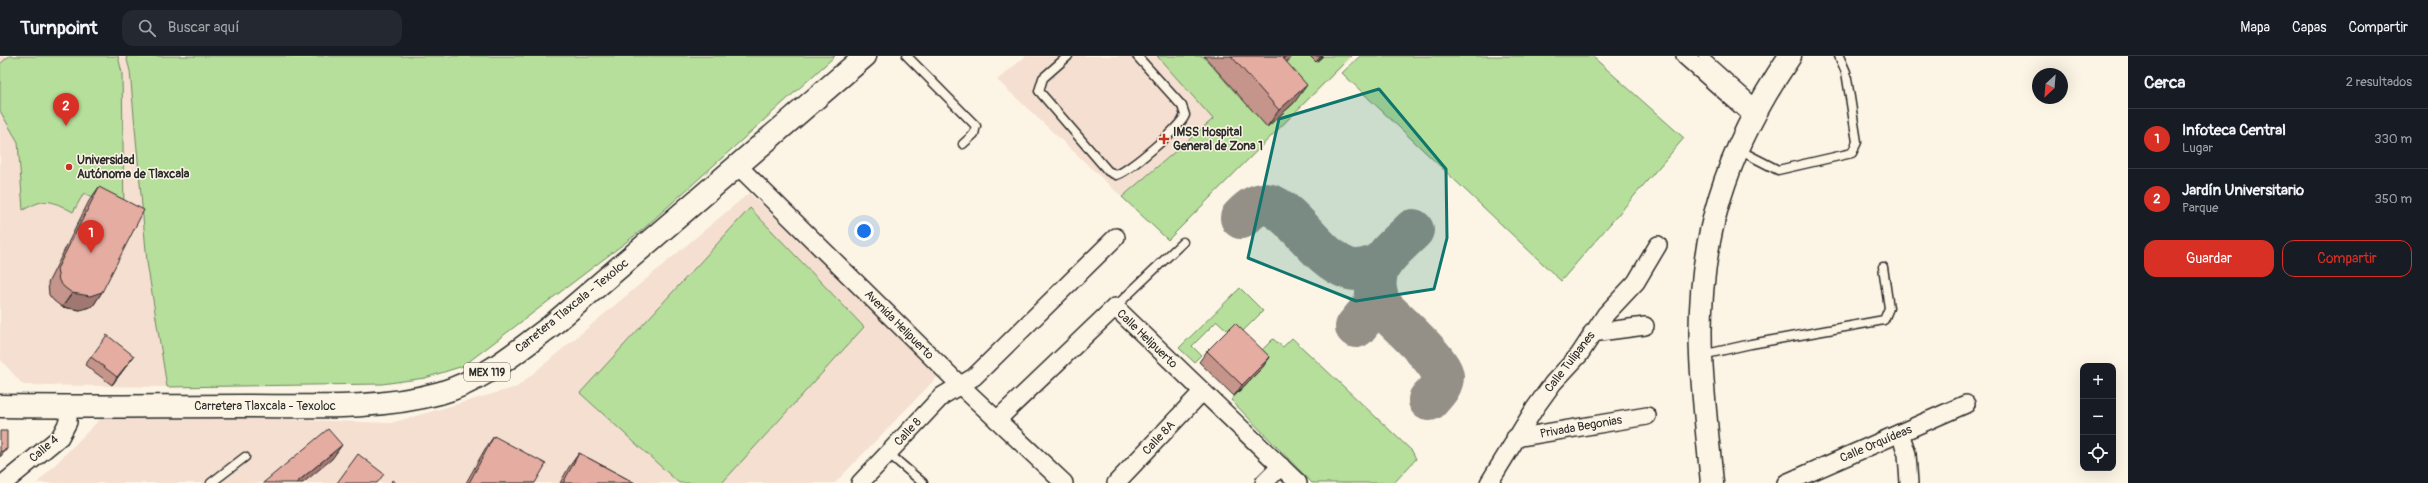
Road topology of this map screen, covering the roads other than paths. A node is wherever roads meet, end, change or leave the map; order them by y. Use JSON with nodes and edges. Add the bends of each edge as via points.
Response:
{"nodes":[{"id":1,"x":865,"y":56,"type":"edge"},
{"id":2,"x":907,"y":56,"type":"edge"},
{"id":3,"x":1068,"y":56,"type":"edge"},
{"id":4,"x":1137,"y":56,"type":"edge"},
{"id":5,"x":1684,"y":56,"type":"edge"},
{"id":6,"x":1703,"y":56,"type":"edge"},
{"id":7,"x":1790,"y":56,"type":"edge"},
{"id":8,"x":1839,"y":56,"type":"edge"},
{"id":9,"x":1756,"y":111,"type":"junction"},
{"id":10,"x":963,"y":144,"type":"dead end"},
{"id":11,"x":1737,"y":149,"type":"junction"},
{"id":12,"x":737,"y":165,"type":"junction"},
{"id":13,"x":1116,"y":237,"type":"dead end"},
{"id":14,"x":1183,"y":242,"type":"dead end"},
{"id":15,"x":1658,"y":245,"type":"dead end"},
{"id":16,"x":1883,"y":267,"type":"dead end"},
{"id":17,"x":1115,"y":307,"type":"junction"},
{"id":18,"x":1645,"y":326,"type":"dead end"},
{"id":19,"x":1592,"y":333,"type":"junction"},
{"id":20,"x":1701,"y":355,"type":"junction"},
{"id":21,"x":961,"y":386,"type":"junction"},
{"id":22,"x":1202,"y":392,"type":"junction"},
{"id":23,"x":1966,"y":404,"type":"dead end"},
{"id":24,"x":0,"y":406,"type":"edge"},
{"id":25,"x":68,"y":406,"type":"junction"},
{"id":26,"x":1647,"y":416,"type":"dead end"},
{"id":27,"x":997,"y":420,"type":"junction"},
{"id":28,"x":1900,"y":434,"type":"junction"},
{"id":29,"x":1515,"y":438,"type":"junction"},
{"id":30,"x":888,"y":453,"type":"junction"},
{"id":31,"x":245,"y":457,"type":"dead end"},
{"id":32,"x":1281,"y":466,"type":"junction"},
{"id":33,"x":1802,"y":479,"type":"edge"},
{"id":34,"x":4,"y":483,"type":"edge"},
{"id":35,"x":211,"y":483,"type":"edge"},
{"id":36,"x":860,"y":483,"type":"edge"},
{"id":37,"x":923,"y":483,"type":"edge"},
{"id":38,"x":1064,"y":483,"type":"edge"},
{"id":39,"x":1116,"y":483,"type":"edge"},
{"id":40,"x":1264,"y":483,"type":"edge"},
{"id":41,"x":1298,"y":483,"type":"edge"},
{"id":42,"x":1489,"y":483,"type":"edge"},
{"id":43,"x":1712,"y":483,"type":"edge"},
{"id":44,"x":1786,"y":483,"type":"edge"},
{"id":45,"x":1909,"y":483,"type":"edge"}],
"edges":[{"from":1,"to":12,"type":"main road","name":"Carretera Tlaxcala - Texoloc","number":"MEX 119"},
{"from":2,"to":10,"type":"lane","via":[[976,126],[974,134]]},
{"from":3,"to":4,"type":"lane","via":[[1042,78],[1039,91],[1108,171],[1116,175],[1125,172],[1181,122],[1185,115],[1182,106]]},
{"from":5,"to":9,"type":"street"},
{"from":6,"to":9,"type":"lane"},
{"from":7,"to":9,"type":"main road"},
{"from":8,"to":11,"type":"lane","via":[[1846,72],[1857,142],[1852,153],[1778,170]]},
{"from":9,"to":11,"type":"main road"},
{"from":11,"to":20,"type":"main road","via":[[1726,177],[1709,240]]},
{"from":12,"to":21,"type":"street","name":"Avenida Helipuerto"},
{"from":12,"to":25,"type":"main road","name":"Carretera Tlaxcala - Texoloc","number":"MEX 119","via":[[551,326],[498,365],[463,384],[441,392],[408,400],[327,406]]},
{"from":13,"to":21,"type":"street","name":"Calle 8","via":[[974,377]]},
{"from":14,"to":17,"type":"lane"},
{"from":15,"to":19,"type":"street","name":"Calle Tulipanes","via":[[1636,282]]},
{"from":16,"to":20,"type":"lane","via":[[1889,308],[1884,320]]},
{"from":17,"to":22,"type":"street","name":"Calle Helipuerto"},
{"from":17,"to":27,"type":"street","name":"Calle Helipuerto"},
{"from":18,"to":19,"type":"street"},
{"from":19,"to":29,"type":"street","name":"Calle Tulipanes","via":[[1579,355],[1553,383]]},
{"from":20,"to":43,"type":"main road"},
{"from":21,"to":27,"type":"street","name":"Avenida Helipuerto"},
{"from":21,"to":30,"type":"street","name":"Calle 8","via":[[942,396]]},
{"from":22,"to":32,"type":"street","name":"Calle Helipuerto"},
{"from":22,"to":39,"type":"street","name":"Calle 8A"},
{"from":23,"to":28,"type":"street","name":"Calle Orquídeas"},
{"from":24,"to":25,"type":"main road","name":"Carretera Tlaxcala - Texoloc","number":"MEX 119"},
{"from":25,"to":34,"type":"street","name":"Calle 4","via":[[68,422],[60,437]]},
{"from":26,"to":29,"type":"street","name":"Privada Begonias"},
{"from":27,"to":38,"type":"street","name":"Avenida Helipuerto"},
{"from":28,"to":33,"type":"street","name":"Calle Orquídeas"},
{"from":28,"to":45,"type":"street","via":[[1907,454]]},
{"from":29,"to":42,"type":"street","name":"Calle Tulipanes"},
{"from":30,"to":36,"type":"street","name":"Calle 8"},
{"from":30,"to":37,"type":"lane"},
{"from":31,"to":35,"type":"lane"},
{"from":32,"to":40,"type":"street"},
{"from":32,"to":41,"type":"street","name":"Calle Helipuerto"},
{"from":33,"to":44,"type":"street","name":"Calle Orquídeas"}]}
